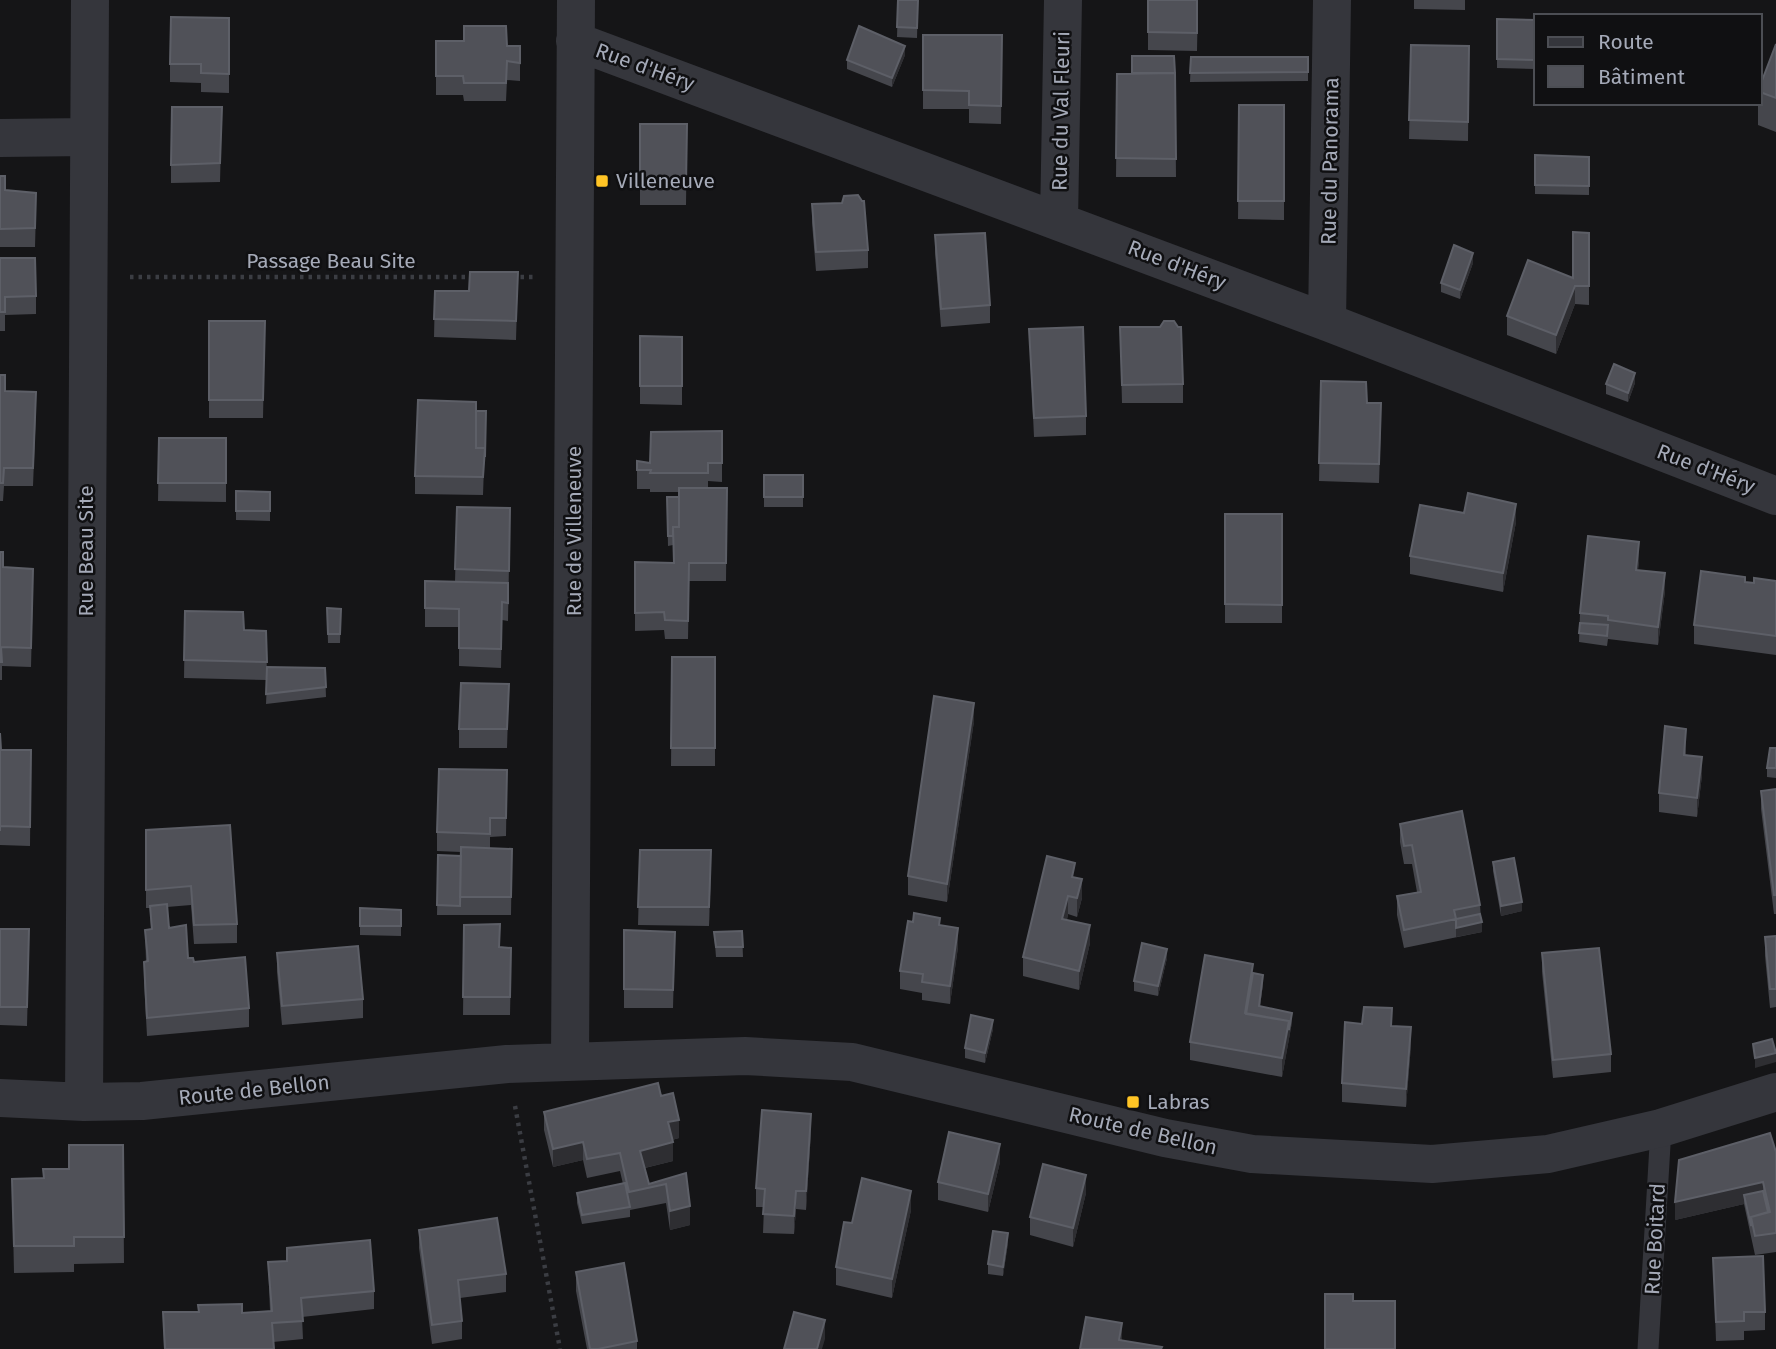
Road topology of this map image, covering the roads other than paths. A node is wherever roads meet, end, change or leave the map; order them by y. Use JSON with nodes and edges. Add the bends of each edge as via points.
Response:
{"nodes":[{"id":1,"x":90,"y":0,"type":"edge"},
{"id":2,"x":576,"y":0,"type":"edge"},
{"id":3,"x":1063,"y":0,"type":"edge"},
{"id":4,"x":1332,"y":0,"type":"edge"},
{"id":5,"x":575,"y":41,"type":"junction"},
{"id":6,"x":88,"y":137,"type":"junction"},
{"id":7,"x":0,"y":138,"type":"edge"},
{"id":8,"x":1059,"y":221,"type":"junction"},
{"id":9,"x":1327,"y":322,"type":"junction"},
{"id":10,"x":1776,"y":496,"type":"edge"},
{"id":11,"x":570,"y":1061,"type":"junction"},
{"id":12,"x":1776,"y":1092,"type":"edge"},
{"id":13,"x":0,"y":1098,"type":"edge"},
{"id":14,"x":84,"y":1102,"type":"junction"},
{"id":15,"x":1661,"y":1128,"type":"junction"},
{"id":16,"x":1648,"y":1349,"type":"edge"}],
"edges":[{"from":1,"to":6,"type":"street","name":"Rue Beau Site"},
{"from":2,"to":5,"type":"street","name":"Rue de Villeneuve"},
{"from":3,"to":8,"type":"street","name":"Rue du Val Fleuri"},
{"from":4,"to":9,"type":"street","name":"Rue du Panorama"},
{"from":5,"to":8,"type":"street","name":"Rue d'Héry"},
{"from":5,"to":11,"type":"street","name":"Rue de Villeneuve"},
{"from":6,"to":7,"type":"street"},
{"from":6,"to":14,"type":"street","name":"Rue Beau Site"},
{"from":8,"to":9,"type":"street","name":"Rue d'Héry"},
{"from":9,"to":10,"type":"street","name":"Rue d'Héry"},
{"from":11,"to":14,"type":"street","name":"Route de Bellon","via":[[142,1101]]},
{"from":11,"to":15,"type":"street","name":"Route de Bellon","via":[[745,1055],[852,1062],[1165,1138],[1266,1155],[1432,1164],[1548,1154]]},
{"from":12,"to":15,"type":"street","name":"Route de Bellon"},
{"from":13,"to":14,"type":"street","name":"Route de Bellon"},
{"from":15,"to":16,"type":"lane","name":"Rue Boitard"}]}
